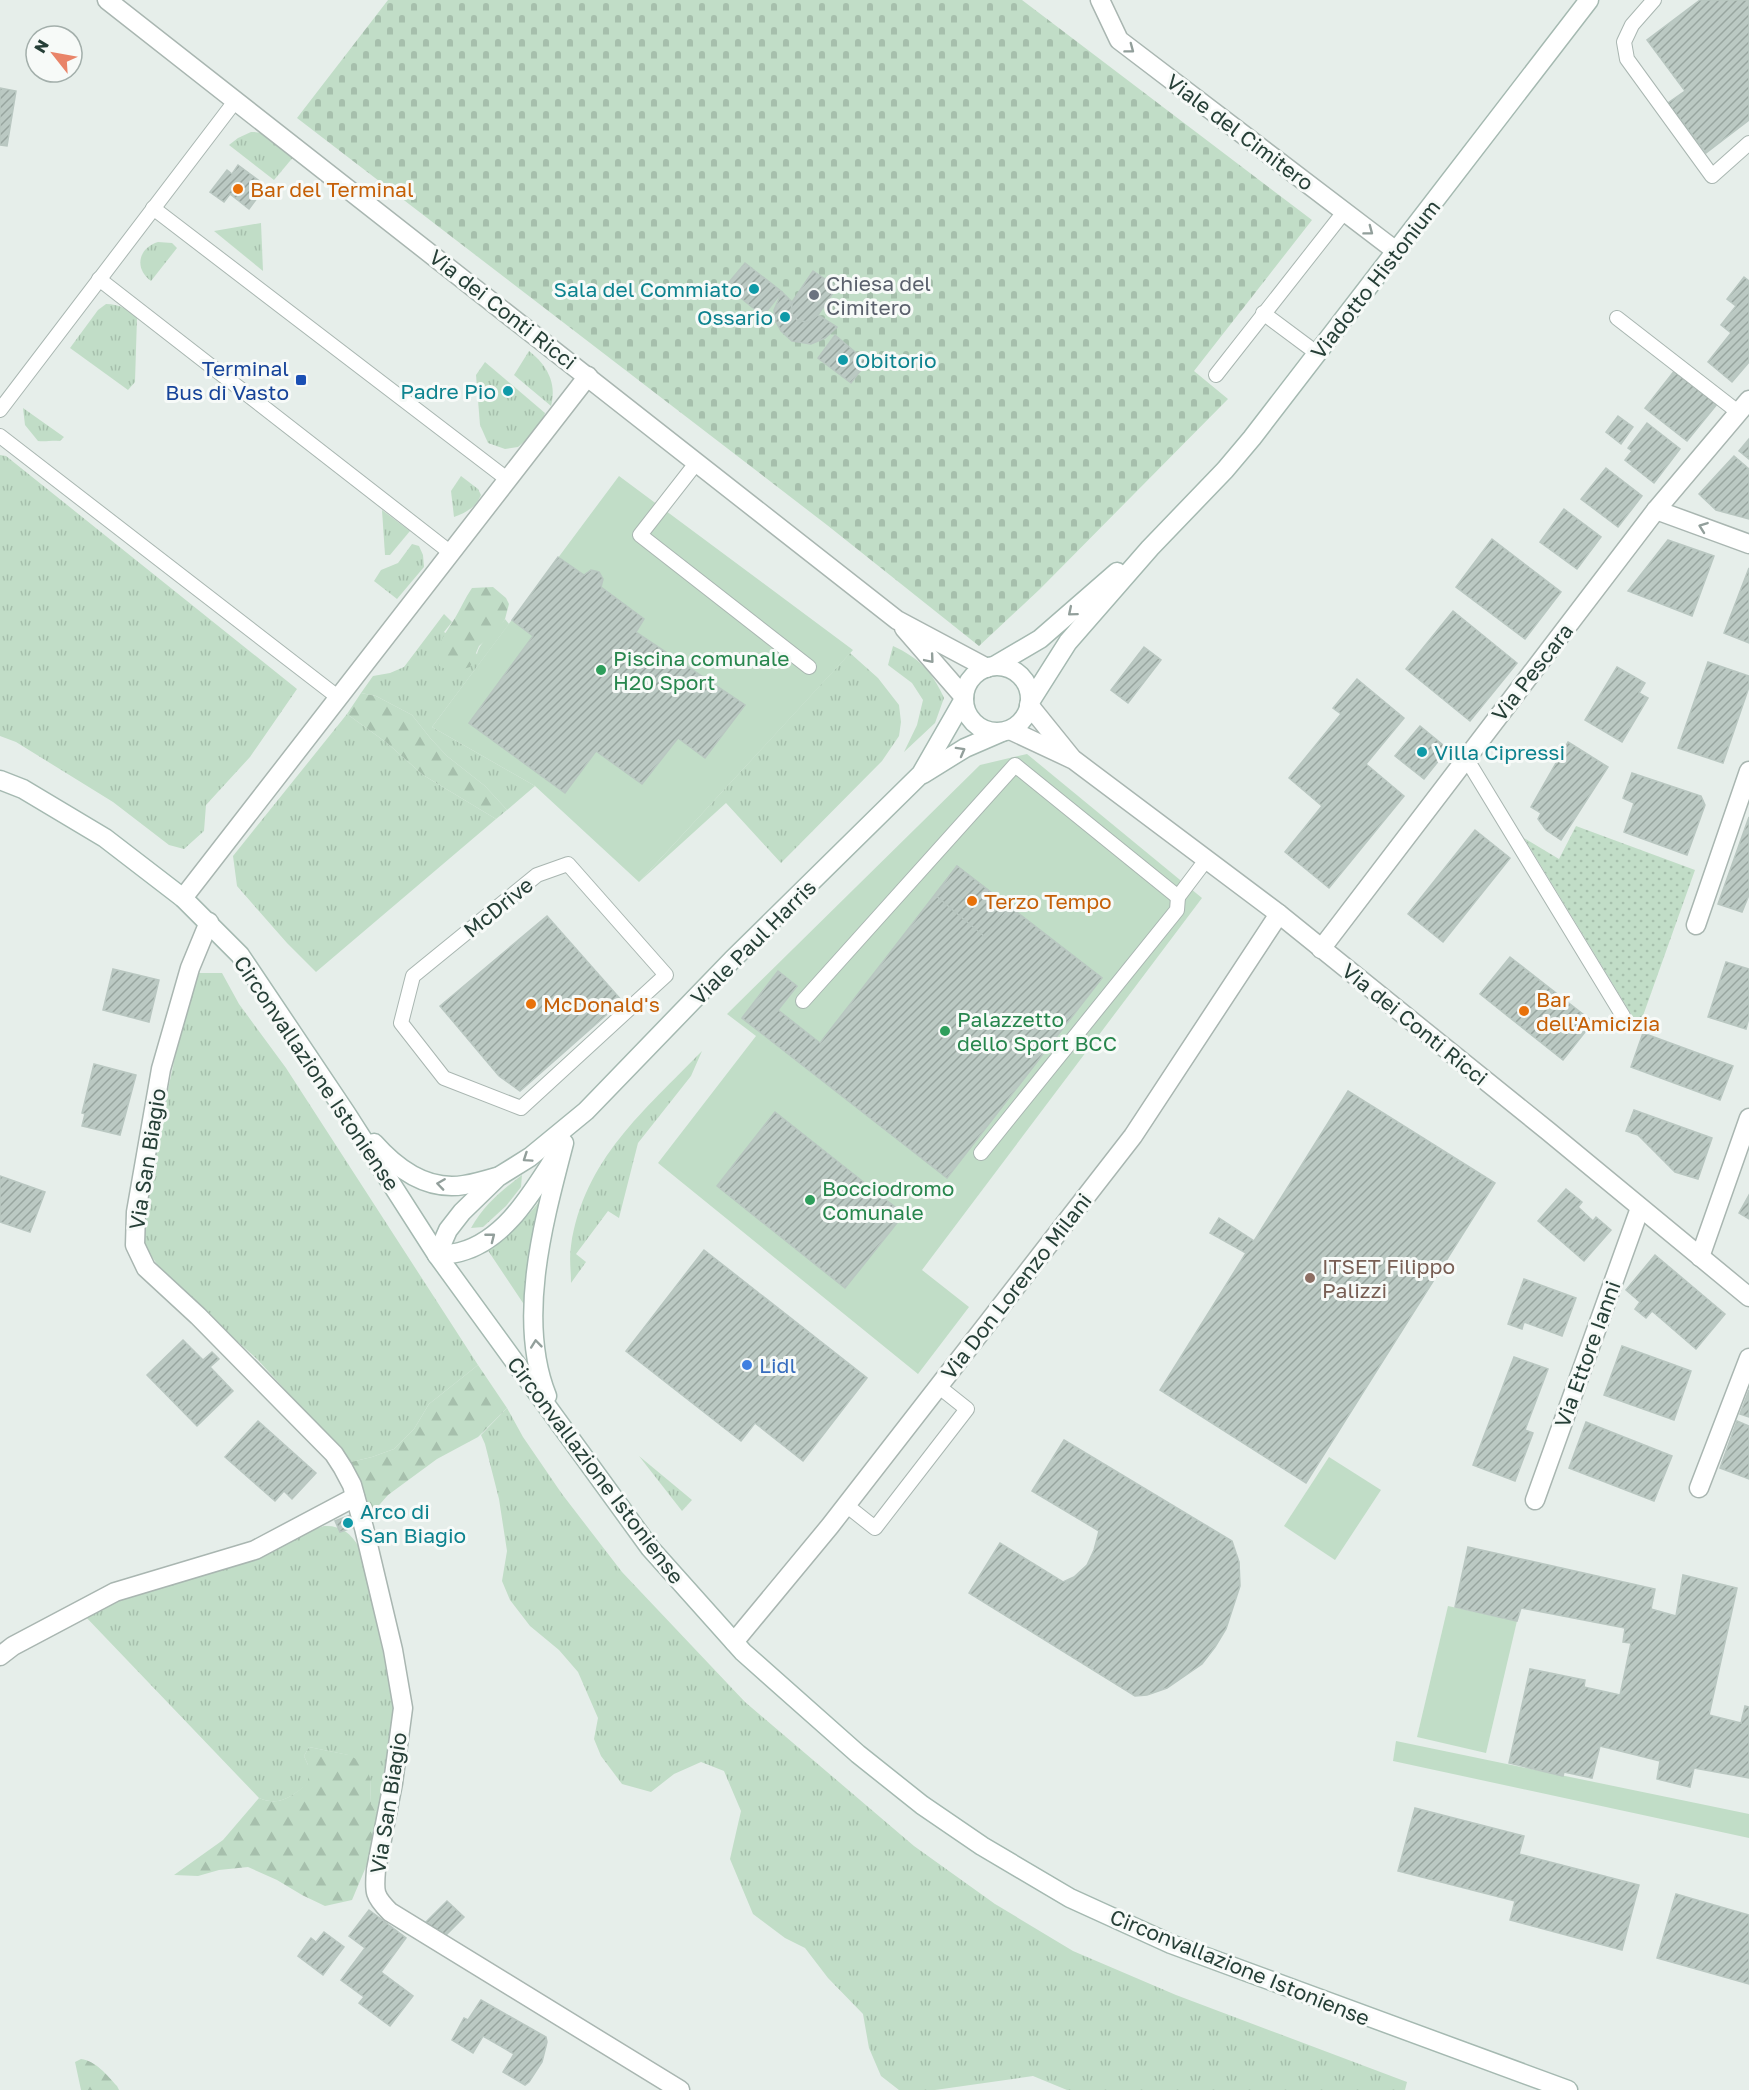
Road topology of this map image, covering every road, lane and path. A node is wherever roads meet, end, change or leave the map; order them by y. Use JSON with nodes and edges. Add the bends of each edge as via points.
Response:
{"nodes":[{"id":1,"x":107,"y":0,"type":"edge"},
{"id":2,"x":1100,"y":0,"type":"edge"},
{"id":3,"x":1589,"y":0,"type":"edge"},
{"id":4,"x":1654,"y":0,"type":"edge"},
{"id":5,"x":236,"y":100,"type":"junction"},
{"id":6,"x":1749,"y":143,"type":"edge"},
{"id":7,"x":153,"y":208,"type":"junction"},
{"id":8,"x":1344,"y":212,"type":"junction"},
{"id":9,"x":1396,"y":251,"type":"junction"},
{"id":10,"x":99,"y":279,"type":"junction"},
{"id":11,"x":1263,"y":313,"type":"junction"},
{"id":12,"x":1617,"y":318,"type":"dead end"},
{"id":13,"x":1318,"y":354,"type":"junction"},
{"id":14,"x":1216,"y":375,"type":"dead end"},
{"id":15,"x":588,"y":376,"type":"junction"},
{"id":16,"x":1744,"y":406,"type":"edge"},
{"id":17,"x":0,"y":410,"type":"edge"},
{"id":18,"x":0,"y":436,"type":"edge"},
{"id":19,"x":697,"y":462,"type":"junction"},
{"id":20,"x":507,"y":479,"type":"junction"},
{"id":21,"x":1656,"y":510,"type":"junction"},
{"id":22,"x":1749,"y":544,"type":"edge"},
{"id":23,"x":1150,"y":548,"type":"junction"},
{"id":24,"x":451,"y":553,"type":"junction"},
{"id":25,"x":897,"y":620,"type":"junction"},
{"id":26,"x":808,"y":667,"type":"dead end"},
{"id":27,"x":990,"y":667,"type":"junction"},
{"id":28,"x":339,"y":698,"type":"junction"},
{"id":29,"x":964,"y":698,"type":"junction"},
{"id":30,"x":1030,"y":704,"type":"junction"},
{"id":31,"x":1006,"y":731,"type":"junction"},
{"id":32,"x":1466,"y":758,"type":"junction"},
{"id":33,"x":1074,"y":760,"type":"junction"},
{"id":34,"x":1749,"y":771,"type":"edge"},
{"id":35,"x":921,"y":774,"type":"junction"},
{"id":36,"x":0,"y":780,"type":"edge"},
{"id":37,"x":1206,"y":860,"type":"junction"},
{"id":38,"x":1178,"y":897,"type":"junction"},
{"id":39,"x":183,"y":898,"type":"junction"},
{"id":40,"x":1279,"y":914,"type":"junction"},
{"id":41,"x":209,"y":922,"type":"junction"},
{"id":42,"x":1696,"y":925,"type":"dead end"},
{"id":43,"x":1321,"y":949,"type":"junction"},
{"id":44,"x":803,"y":1001,"type":"dead end"},
{"id":45,"x":1623,"y":1016,"type":"dead end"},
{"id":46,"x":401,"y":1023,"type":"joint"},
{"id":47,"x":586,"y":1111,"type":"junction"},
{"id":48,"x":346,"y":1113,"type":"junction"},
{"id":49,"x":1749,"y":1119,"type":"edge"},
{"id":50,"x":564,"y":1143,"type":"junction"},
{"id":51,"x":981,"y":1153,"type":"dead end"},
{"id":52,"x":498,"y":1177,"type":"junction"},
{"id":53,"x":1640,"y":1208,"type":"junction"},
{"id":54,"x":436,"y":1255,"type":"junction"},
{"id":55,"x":1700,"y":1257,"type":"junction"},
{"id":56,"x":1749,"y":1297,"type":"edge"},
{"id":57,"x":1749,"y":1358,"type":"edge"},
{"id":58,"x":938,"y":1386,"type":"junction"},
{"id":59,"x":557,"y":1420,"type":"junction"},
{"id":60,"x":1699,"y":1488,"type":"dead end"},
{"id":61,"x":355,"y":1497,"type":"junction"},
{"id":62,"x":1535,"y":1500,"type":"dead end"},
{"id":63,"x":846,"y":1505,"type":"junction"},
{"id":64,"x":734,"y":1642,"type":"junction"},
{"id":65,"x":0,"y":1656,"type":"edge"},
{"id":66,"x":680,"y":2090,"type":"edge"},
{"id":67,"x":1568,"y":2090,"type":"edge"}],
"edges":[{"from":1,"to":5,"type":"street","name":"Via dei Conti Ricci"},
{"from":2,"to":8,"type":"street","name":"Viale del Cimitero","one_way":true,"via":[[1119,40]]},
{"from":3,"to":9,"type":"street","name":"Viadotto Histonium"},
{"from":4,"to":6,"type":"lane","via":[[1632,25],[1624,42],[1627,59],[1712,176]]},
{"from":5,"to":7,"type":"lane"},
{"from":5,"to":15,"type":"street","name":"Via dei Conti Ricci"},
{"from":7,"to":10,"type":"lane"},
{"from":7,"to":20,"type":"lane"},
{"from":8,"to":9,"type":"street","name":"Viale del Cimitero","one_way":true},
{"from":8,"to":11,"type":"lane"},
{"from":9,"to":13,"type":"street","name":"Viadotto Histonium"},
{"from":10,"to":17,"type":"lane"},
{"from":10,"to":24,"type":"lane"},
{"from":11,"to":13,"type":"lane"},
{"from":11,"to":14,"type":"lane"},
{"from":12,"to":16,"type":"lane"},
{"from":13,"to":23,"type":"street","name":"Viadotto Histonium","via":[[1225,471]]},
{"from":15,"to":19,"type":"street","name":"Via dei Conti Ricci"},
{"from":15,"to":20,"type":"street"},
{"from":16,"to":21,"type":"street","name":"Via Pescara"},
{"from":18,"to":28,"type":"lane"},
{"from":19,"to":25,"type":"street","name":"Via dei Conti Ricci"},
{"from":19,"to":26,"type":"lane","via":[[640,535]]},
{"from":20,"to":24,"type":"street"},
{"from":22,"to":21,"type":"street","one_way":true},
{"from":21,"to":32,"type":"street","name":"Via Pescara"},
{"from":23,"to":27,"type":"street","name":"Viadotto Histonium","one_way":true,"via":[[1040,639]]},
{"from":23,"to":30,"type":"street","name":"Viadotto Histonium","via":[[1068,642]]},
{"from":24,"to":28,"type":"street"},
{"from":25,"to":27,"type":"street","name":"Via dei Conti Ricci"},
{"from":25,"to":29,"type":"street","name":"Via dei Conti Ricci","one_way":true},
{"from":27,"to":29,"type":"street","via":[[971,679]]},
{"from":27,"to":30,"type":"street","via":[[1008,668],[1020,676],[1028,687]]},
{"from":28,"to":39,"type":"street"},
{"from":29,"to":31,"type":"street","via":[[965,709],[976,724],[984,730]]},
{"from":29,"to":35,"type":"street","name":"Viale Paul Harris"},
{"from":30,"to":31,"type":"street","via":[[1023,720]]},
{"from":30,"to":33,"type":"street","name":"Via dei Conti Ricci"},
{"from":31,"to":33,"type":"street","name":"Via dei Conti Ricci"},
{"from":35,"to":31,"type":"street","name":"Viale Paul Harris","one_way":true,"via":[[965,748]]},
{"from":32,"to":43,"type":"street","name":"Via Pescara"},
{"from":32,"to":45,"type":"lane"},
{"from":33,"to":37,"type":"street","name":"Via dei Conti Ricci"},
{"from":34,"to":42,"type":"street"},
{"from":35,"to":47,"type":"street","name":"Viale Paul Harris"},
{"from":36,"to":39,"type":"street","name":"Circonvallazione Istoniense","via":[[23,789],[105,838]]},
{"from":37,"to":38,"type":"lane"},
{"from":37,"to":40,"type":"street","name":"Via dei Conti Ricci"},
{"from":38,"to":44,"type":"lane","via":[[1016,765]]},
{"from":38,"to":51,"type":"lane","via":[[1177,910]]},
{"from":39,"to":41,"type":"street","name":"Circonvallazione Istoniense"},
{"from":40,"to":43,"type":"street","name":"Via dei Conti Ricci"},
{"from":40,"to":58,"type":"street","name":"Via Don Lorenzo Milani","via":[[1133,1136]]},
{"from":41,"to":48,"type":"street","name":"Circonvallazione Istoniense","via":[[240,955]]},
{"from":41,"to":61,"type":"street","name":"Via San Biagio","via":[[190,968],[161,1069],[137,1206],[135,1245],[146,1268],[334,1454]]},
{"from":43,"to":53,"type":"street","name":"Via dei Conti Ricci"},
{"from":46,"to":46,"type":"lane","name":"McDrive","via":[[444,1078],[521,1108],[666,975],[568,864],[537,875],[413,976]]},
{"from":47,"to":50,"type":"street","name":"Viale Paul Harris"},
{"from":47,"to":52,"type":"street","name":"Viale Paul Harris","one_way":true,"via":[[530,1157]]},
{"from":52,"to":48,"type":"street","name":"Viale Paul Harris","one_way":true,"via":[[444,1186],[412,1176],[381,1151]]},
{"from":48,"to":54,"type":"street","name":"Circonvallazione Istoniense"},
{"from":49,"to":55,"type":"street"},
{"from":54,"to":50,"type":"street","name":"Viale Paul Harris","one_way":true,"via":[[459,1253],[486,1241],[509,1222]]},
{"from":59,"to":50,"type":"street","name":"Viale Paul Harris","one_way":true,"via":[[540,1377],[534,1298],[537,1255]]},
{"from":52,"to":54,"type":"street","name":"Viale Paul Harris","via":[[462,1212]]},
{"from":53,"to":55,"type":"street","name":"Via dei Conti Ricci"},
{"from":53,"to":62,"type":"street","name":"Via Ettore Ianni"},
{"from":54,"to":59,"type":"street","name":"Circonvallazione Istoniense"},
{"from":55,"to":56,"type":"street","name":"Via dei Conti Ricci"},
{"from":57,"to":60,"type":"street"},
{"from":58,"to":63,"type":"street","name":"Via Don Lorenzo Milani"},
{"from":58,"to":63,"type":"lane","via":[[967,1409],[875,1528]]},
{"from":59,"to":64,"type":"street","name":"Circonvallazione Istoniense","via":[[650,1548]]},
{"from":61,"to":65,"type":"street","via":[[255,1550],[115,1592]]},
{"from":61,"to":66,"type":"street","name":"Via San Biagio","via":[[393,1650],[403,1708],[376,1870],[374,1891],[379,1901],[390,1912]]},
{"from":63,"to":64,"type":"street","name":"Via Don Lorenzo Milani"},
{"from":64,"to":67,"type":"street","name":"Circonvallazione Istoniense","via":[[822,1723],[922,1805],[1070,1898],[1172,1944]]}]}
